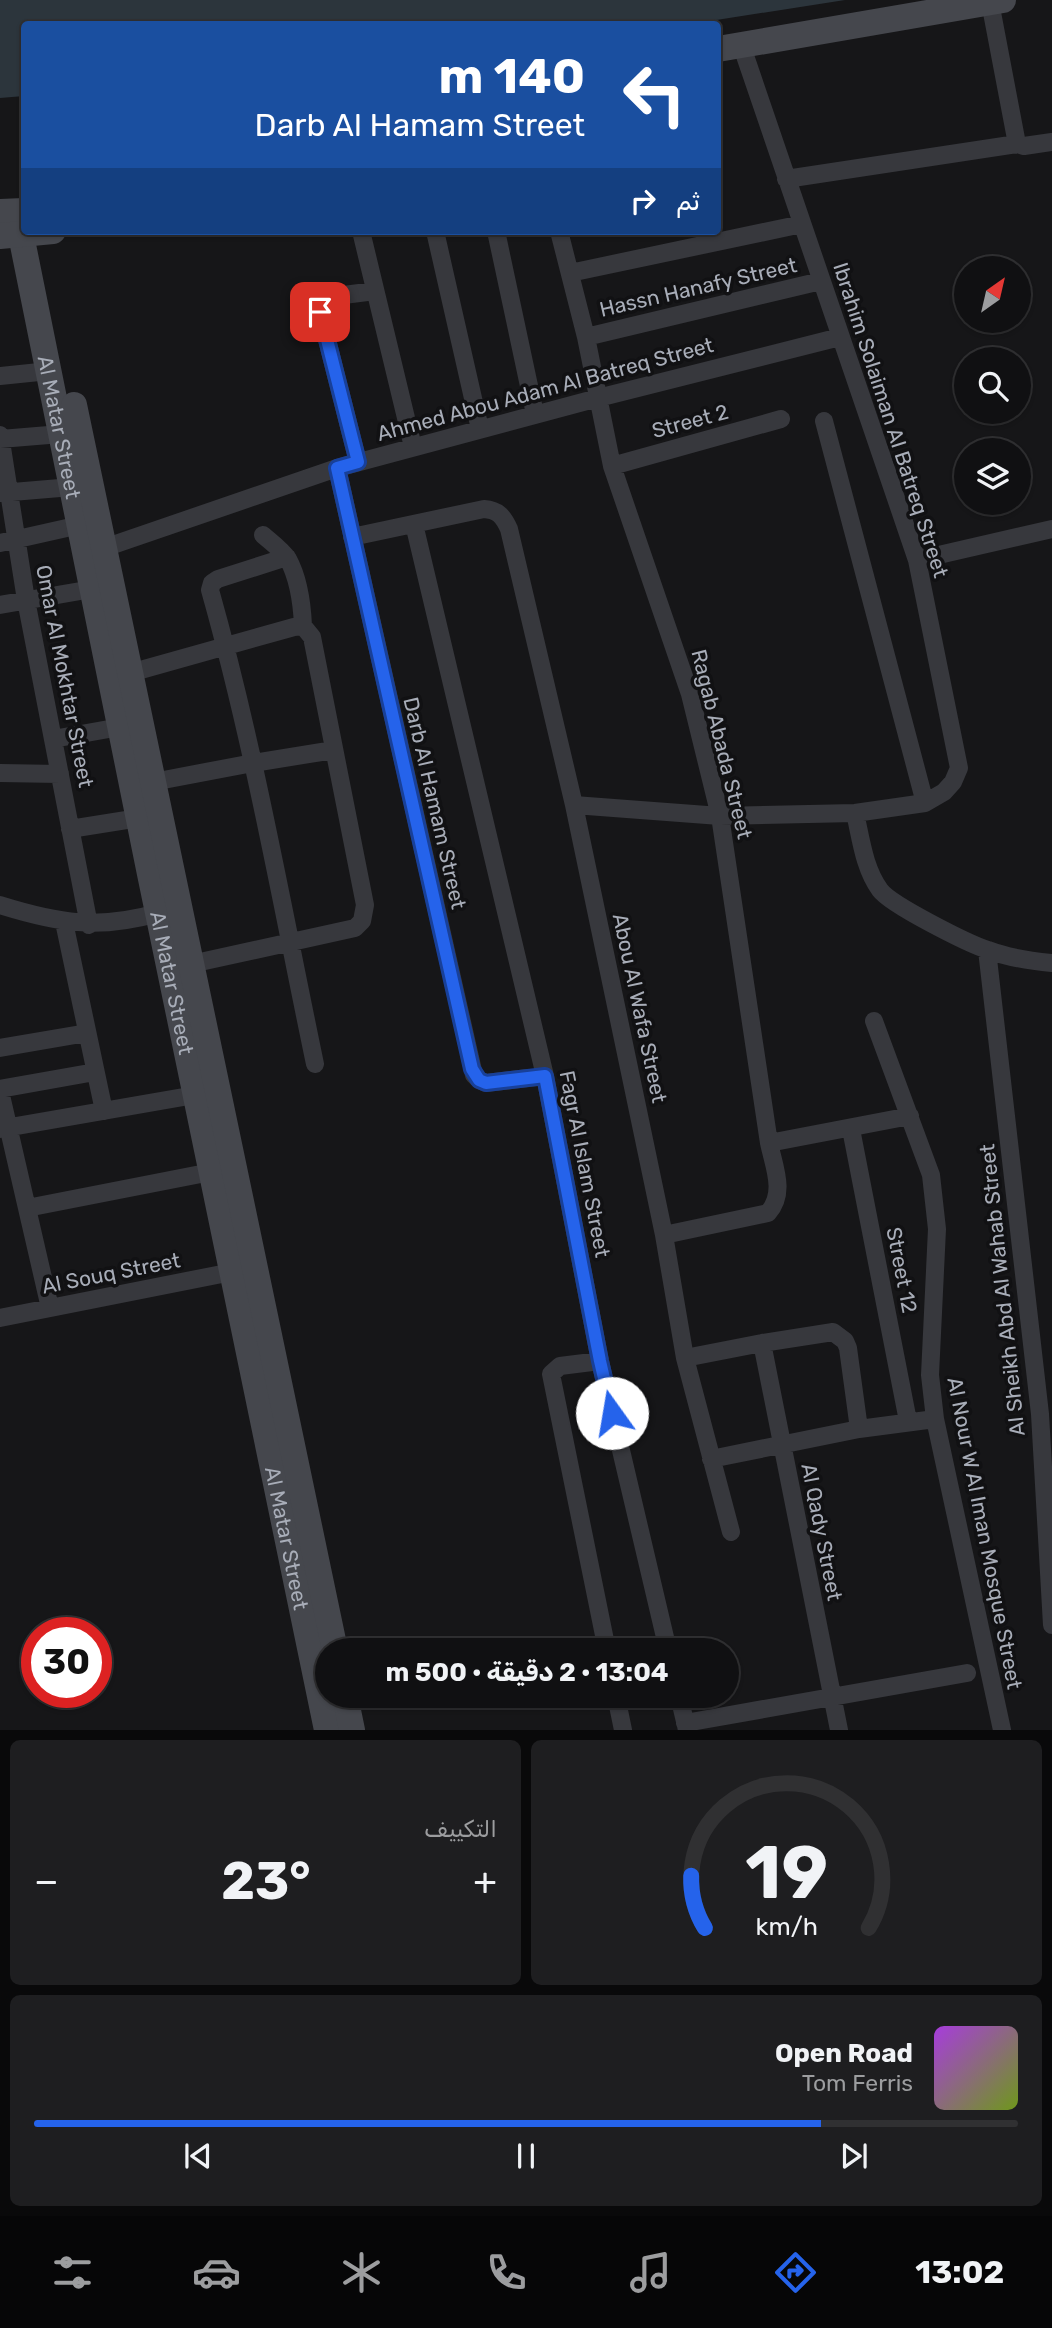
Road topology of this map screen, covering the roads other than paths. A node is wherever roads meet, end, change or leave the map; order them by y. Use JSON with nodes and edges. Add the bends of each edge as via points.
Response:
{"nodes":[{"id":1,"x":997,"y":1,"type":"edge"},
{"id":2,"x":729,"y":46,"type":"edge"},
{"id":3,"x":1052,"y":143,"type":"edge"},
{"id":4,"x":1017,"y":144,"type":"junction"},
{"id":5,"x":786,"y":179,"type":"junction"},
{"id":6,"x":0,"y":212,"type":"edge"},
{"id":7,"x":21,"y":225,"type":"edge"},
{"id":8,"x":802,"y":225,"type":"junction"},
{"id":9,"x":28,"y":235,"type":"edge"},
{"id":10,"x":28,"y":235,"type":"edge"},
{"id":11,"x":362,"y":235,"type":"edge"},
{"id":12,"x":436,"y":235,"type":"edge"},
{"id":13,"x":497,"y":235,"type":"edge"},
{"id":14,"x":560,"y":235,"type":"edge"},
{"id":15,"x":570,"y":273,"type":"junction"},
{"id":16,"x":821,"y":281,"type":"junction"},
{"id":17,"x":375,"y":291,"type":"junction"},
{"id":18,"x":586,"y":337,"type":"junction"},
{"id":19,"x":841,"y":337,"type":"junction"},
{"id":20,"x":48,"y":371,"type":"junction"},
{"id":21,"x":0,"y":376,"type":"edge"},
{"id":22,"x":598,"y":397,"type":"junction"},
{"id":23,"x":535,"y":414,"type":"junction"},
{"id":24,"x":781,"y":419,"type":"dead end"},
{"id":25,"x":824,"y":421,"type":"dead end"},
{"id":26,"x":480,"y":429,"type":"junction"},
{"id":27,"x":61,"y":434,"type":"junction"},
{"id":28,"x":0,"y":438,"type":"edge"},
{"id":29,"x":413,"y":447,"type":"junction"},
{"id":30,"x":358,"y":462,"type":"junction"},
{"id":31,"x":612,"y":466,"type":"junction"},
{"id":32,"x":337,"y":468,"type":"junction"},
{"id":33,"x":72,"y":487,"type":"junction"},
{"id":34,"x":5,"y":493,"type":"edge"},
{"id":35,"x":414,"y":524,"type":"junction"},
{"id":36,"x":80,"y":525,"type":"junction"},
{"id":37,"x":1052,"y":529,"type":"edge"},
{"id":38,"x":263,"y":535,"type":"dead end"},
{"id":39,"x":352,"y":537,"type":"junction"},
{"id":40,"x":8,"y":541,"type":"edge"},
{"id":41,"x":104,"y":548,"type":"junction"},
{"id":42,"x":287,"y":557,"type":"junction"},
{"id":43,"x":917,"y":560,"type":"junction"},
{"id":44,"x":92,"y":589,"type":"junction"},
{"id":45,"x":26,"y":600,"type":"junction"},
{"id":46,"x":0,"y":605,"type":"edge"},
{"id":47,"x":303,"y":626,"type":"junction"},
{"id":48,"x":227,"y":647,"type":"junction"},
{"id":49,"x":130,"y":673,"type":"junction"},
{"id":50,"x":120,"y":727,"type":"junction"},
{"id":51,"x":53,"y":739,"type":"junction"},
{"id":52,"x":334,"y":750,"type":"junction"},
{"id":53,"x":253,"y":763,"type":"junction"},
{"id":54,"x":0,"y":773,"type":"edge"},
{"id":55,"x":60,"y":774,"type":"junction"},
{"id":56,"x":153,"y":782,"type":"junction"},
{"id":57,"x":925,"y":803,"type":"junction"},
{"id":58,"x":574,"y":805,"type":"junction"},
{"id":59,"x":855,"y":813,"type":"junction"},
{"id":60,"x":720,"y":816,"type":"junction"},
{"id":61,"x":139,"y":818,"type":"junction"},
{"id":62,"x":70,"y":829,"type":"junction"},
{"id":63,"x":160,"y":871,"type":"junction"},
{"id":64,"x":0,"y":905,"type":"edge"},
{"id":65,"x":158,"y":913,"type":"junction"},
{"id":66,"x":64,"y":922,"type":"junction"},
{"id":67,"x":89,"y":925,"type":"junction"},
{"id":68,"x":289,"y":942,"type":"junction"},
{"id":69,"x":987,"y":950,"type":"junction"},
{"id":70,"x":1052,"y":963,"type":"edge"},
{"id":71,"x":191,"y":964,"type":"junction"},
{"id":72,"x":874,"y":1021,"type":"dead end"},
{"id":73,"x":87,"y":1033,"type":"junction"},
{"id":74,"x":0,"y":1048,"type":"edge"},
{"id":75,"x":315,"y":1065,"type":"dead end"},
{"id":76,"x":95,"y":1072,"type":"junction"},
{"id":77,"x":545,"y":1076,"type":"junction"},
{"id":78,"x":0,"y":1090,"type":"edge"},
{"id":79,"x":195,"y":1095,"type":"junction"},
{"id":80,"x":104,"y":1111,"type":"junction"},
{"id":81,"x":910,"y":1116,"type":"junction"},
{"id":82,"x":4,"y":1128,"type":"edge"},
{"id":83,"x":851,"y":1129,"type":"junction"},
{"id":84,"x":769,"y":1143,"type":"junction"},
{"id":85,"x":211,"y":1172,"type":"junction"},
{"id":86,"x":27,"y":1208,"type":"junction"},
{"id":87,"x":664,"y":1236,"type":"junction"},
{"id":88,"x":232,"y":1272,"type":"junction"},
{"id":89,"x":50,"y":1308,"type":"junction"},
{"id":90,"x":0,"y":1318,"type":"edge"},
{"id":91,"x":762,"y":1343,"type":"junction"},
{"id":92,"x":685,"y":1358,"type":"junction"},
{"id":93,"x":600,"y":1361,"type":"junction"},
{"id":94,"x":935,"y":1419,"type":"junction"},
{"id":95,"x":908,"y":1421,"type":"junction"},
{"id":96,"x":275,"y":1426,"type":"junction"},
{"id":97,"x":859,"y":1429,"type":"junction"},
{"id":98,"x":781,"y":1445,"type":"junction"},
{"id":99,"x":711,"y":1459,"type":"junction"},
{"id":100,"x":731,"y":1532,"type":"dead end"},
{"id":101,"x":1052,"y":1625,"type":"edge"},
{"id":102,"x":332,"y":1638,"type":"edge"},
{"id":103,"x":605,"y":1638,"type":"edge"},
{"id":104,"x":665,"y":1638,"type":"edge"},
{"id":105,"x":967,"y":1673,"type":"dead end"},
{"id":106,"x":832,"y":1698,"type":"junction"},
{"id":107,"x":347,"y":1708,"type":"edge"},
{"id":108,"x":619,"y":1708,"type":"edge"},
{"id":109,"x":682,"y":1708,"type":"edge"},
{"id":110,"x":686,"y":1726,"type":"edge"},
{"id":111,"x":327,"y":1730,"type":"edge"},
{"id":112,"x":352,"y":1730,"type":"edge"},
{"id":113,"x":624,"y":1730,"type":"edge"},
{"id":114,"x":839,"y":1730,"type":"edge"},
{"id":115,"x":1002,"y":1730,"type":"edge"}],
"edges":[{"from":1,"to":2,"type":"street"},
{"from":1,"to":4,"type":"street"},
{"from":2,"to":5,"type":"street","name":"Ibrahim Solaiman Al Batreq Street"},
{"from":3,"to":4,"type":"street"},
{"from":4,"to":5,"type":"street"},
{"from":5,"to":8,"type":"street","name":"Ibrahim Solaiman Al Batreq Street"},
{"from":6,"to":7,"type":"street"},
{"from":8,"to":15,"type":"street"},
{"from":8,"to":16,"type":"street","name":"Ibrahim Solaiman Al Batreq Street"},
{"from":9,"to":20,"type":"street","name":"Al Matar Street"},
{"from":10,"to":41,"type":"street","name":"Al Matar Street"},
{"from":11,"to":17,"type":"street"},
{"from":12,"to":26,"type":"street"},
{"from":13,"to":23,"type":"street"},
{"from":14,"to":15,"type":"street","name":"Ragab Abada Street"},
{"from":15,"to":18,"type":"street","name":"Ragab Abada Street"},
{"from":16,"to":18,"type":"street","name":"Hassn Hanafy Street"},
{"from":16,"to":19,"type":"street","name":"Ibrahim Solaiman Al Batreq Street"},
{"from":17,"to":29,"type":"street"},
{"from":17,"to":30,"type":"street","via":[[328,297],[320,312]]},
{"from":18,"to":22,"type":"street","name":"Ragab Abada Street"},
{"from":19,"to":22,"type":"street","name":"Ahmed Abou Adam Al Batreq Street"},
{"from":19,"to":43,"type":"street","name":"Ibrahim Solaiman Al Batreq Street"},
{"from":20,"to":21,"type":"street"},
{"from":20,"to":27,"type":"street","name":"Al Matar Street"},
{"from":22,"to":23,"type":"street","name":"Ahmed Abou Adam Al Batreq Street"},
{"from":22,"to":31,"type":"street","name":"Ragab Abada Street"},
{"from":23,"to":26,"type":"street","name":"Ahmed Abou Adam Al Batreq Street"},
{"from":24,"to":31,"type":"street","name":"Street 2"},
{"from":25,"to":57,"type":"street"},
{"from":26,"to":29,"type":"street","name":"Ahmed Abou Adam Al Batreq Street"},
{"from":27,"to":28,"type":"street"},
{"from":27,"to":33,"type":"street","name":"Al Matar Street"},
{"from":28,"to":34,"type":"street","name":"Omar Al Mokhtar Street"},
{"from":29,"to":30,"type":"street","name":"Ahmed Abou Adam Al Batreq Street"},
{"from":30,"to":32,"type":"street","name":"Ahmed Abou Adam Al Batreq Street"},
{"from":31,"to":60,"type":"street","name":"Ragab Abada Street","via":[[690,694]]},
{"from":32,"to":39,"type":"street","name":"Darb Al Hamam Street"},
{"from":32,"to":41,"type":"street","name":"Ahmed Abou Adam Al Batreq Street"},
{"from":33,"to":34,"type":"street"},
{"from":33,"to":36,"type":"street","name":"Al Matar Street"},
{"from":34,"to":40,"type":"street","name":"Omar Al Mokhtar Street"},
{"from":35,"to":39,"type":"street"},
{"from":35,"to":58,"type":"street","name":"Abou Al Wafa Street","via":[[484,509],[495,510],[504,518]]},
{"from":35,"to":77,"type":"street","name":"Fagr Al Islam Street"},
{"from":36,"to":40,"type":"street"},
{"from":36,"to":44,"type":"street","name":"Al Matar Street"},
{"from":37,"to":43,"type":"street"},
{"from":38,"to":42,"type":"street"},
{"from":39,"to":77,"type":"street","name":"Darb Al Hamam Street","via":[[474,1075],[486,1083]]},
{"from":40,"to":45,"type":"street","name":"Omar Al Mokhtar Street"},
{"from":41,"to":49,"type":"street","name":"Al Matar Street"},
{"from":42,"to":47,"type":"street","via":[[298,584]]},
{"from":42,"to":48,"type":"street","via":[[212,583]]},
{"from":43,"to":57,"type":"street","name":"Ibrahim Solaiman Al Batreq Street","via":[[959,768],[944,792]]},
{"from":44,"to":45,"type":"street"},
{"from":44,"to":50,"type":"street","name":"Al Matar Street"},
{"from":45,"to":46,"type":"street"},
{"from":45,"to":51,"type":"street","name":"Omar Al Mokhtar Street"},
{"from":47,"to":48,"type":"street"},
{"from":47,"to":52,"type":"street","via":[[312,637]]},
{"from":48,"to":49,"type":"street"},
{"from":48,"to":53,"type":"street"},
{"from":49,"to":56,"type":"street","name":"Al Matar Street"},
{"from":50,"to":51,"type":"street"},
{"from":50,"to":61,"type":"street","name":"Al Matar Street"},
{"from":51,"to":55,"type":"street","name":"Omar Al Mokhtar Street"},
{"from":52,"to":53,"type":"street"},
{"from":52,"to":68,"type":"street","via":[[365,914],[355,928]]},
{"from":53,"to":56,"type":"street"},
{"from":53,"to":68,"type":"street"},
{"from":54,"to":55,"type":"street"},
{"from":55,"to":62,"type":"street","name":"Omar Al Mokhtar Street"},
{"from":56,"to":63,"type":"street","name":"Al Matar Street"},
{"from":57,"to":59,"type":"street"},
{"from":58,"to":60,"type":"street"},
{"from":58,"to":87,"type":"street","name":"Abou Al Wafa Street"},
{"from":59,"to":60,"type":"street"},
{"from":59,"to":69,"type":"street","via":[[865,859],[881,891],[904,908]]},
{"from":60,"to":84,"type":"street","name":"Ragab Abada Street"},
{"from":61,"to":62,"type":"street"},
{"from":61,"to":63,"type":"street","name":"Al Matar Street"},
{"from":62,"to":67,"type":"street","name":"Omar Al Mokhtar Street"},
{"from":63,"to":65,"type":"street","name":"Al Matar Street"},
{"from":63,"to":71,"type":"street","name":"Al Matar Street"},
{"from":64,"to":66,"type":"street"},
{"from":65,"to":67,"type":"street"},
{"from":65,"to":79,"type":"street","name":"Al Matar Street"},
{"from":66,"to":67,"type":"street"},
{"from":66,"to":73,"type":"street"},
{"from":68,"to":71,"type":"street"},
{"from":68,"to":75,"type":"street"},
{"from":69,"to":70,"type":"street"},
{"from":69,"to":101,"type":"street","name":"Al Sheikh Abd Al Wahab Street","via":[[1040,1414]]},
{"from":71,"to":96,"type":"street","name":"Al Matar Street"},
{"from":72,"to":81,"type":"street","name":"Al Nour W Al Iman Mosque Street"},
{"from":73,"to":74,"type":"street"},
{"from":73,"to":76,"type":"street"},
{"from":76,"to":78,"type":"street"},
{"from":76,"to":80,"type":"street"},
{"from":77,"to":93,"type":"street","name":"Fagr Al Islam Street"},
{"from":78,"to":82,"type":"street"},
{"from":79,"to":80,"type":"street"},
{"from":79,"to":85,"type":"street","name":"Al Matar Street"},
{"from":80,"to":82,"type":"street"},
{"from":81,"to":83,"type":"street"},
{"from":81,"to":94,"type":"street","name":"Al Nour W Al Iman Mosque Street","via":[[931,1175],[937,1228],[930,1375]]},
{"from":82,"to":86,"type":"street"},
{"from":83,"to":84,"type":"street"},
{"from":83,"to":95,"type":"street","name":"Street 12"},
{"from":84,"to":87,"type":"street","name":"Ragab Abada Street","via":[[779,1192],[768,1213]]},
{"from":85,"to":86,"type":"street"},
{"from":85,"to":88,"type":"street","name":"Al Matar Street"},
{"from":86,"to":89,"type":"street"},
{"from":87,"to":92,"type":"street","name":"Abou Al Wafa Street"},
{"from":88,"to":89,"type":"street","name":"Al Souq Street"},
{"from":88,"to":96,"type":"street","name":"Al Matar Street"},
{"from":89,"to":90,"type":"street","name":"Al Souq Street"},
{"from":91,"to":92,"type":"street"},
{"from":91,"to":97,"type":"street","via":[[833,1332],[840,1335],[848,1348]]},
{"from":91,"to":98,"type":"street","name":"Al Qady Street"},
{"from":92,"to":99,"type":"street","name":"Abou Al Wafa Street"},
{"from":93,"to":103,"type":"street","via":[[560,1366],[551,1374]]},
{"from":93,"to":104,"type":"street","name":"Fagr Al Islam Street"},
{"from":94,"to":95,"type":"street"},
{"from":94,"to":115,"type":"street","name":"Al Nour W Al Iman Mosque Street"},
{"from":95,"to":97,"type":"street"},
{"from":96,"to":102,"type":"street","name":"Al Matar Street"},
{"from":96,"to":111,"type":"street","name":"Al Matar Street"},
{"from":97,"to":98,"type":"street"},
{"from":98,"to":99,"type":"street"},
{"from":98,"to":106,"type":"street","name":"Al Qady Street"},
{"from":99,"to":100,"type":"street","name":"Abou Al Wafa Street"},
{"from":105,"to":106,"type":"street"},
{"from":106,"to":110,"type":"street"},
{"from":106,"to":114,"type":"street","name":"Al Qady Street"},
{"from":107,"to":112,"type":"street"},
{"from":108,"to":113,"type":"street"},
{"from":109,"to":110,"type":"street"}]}
